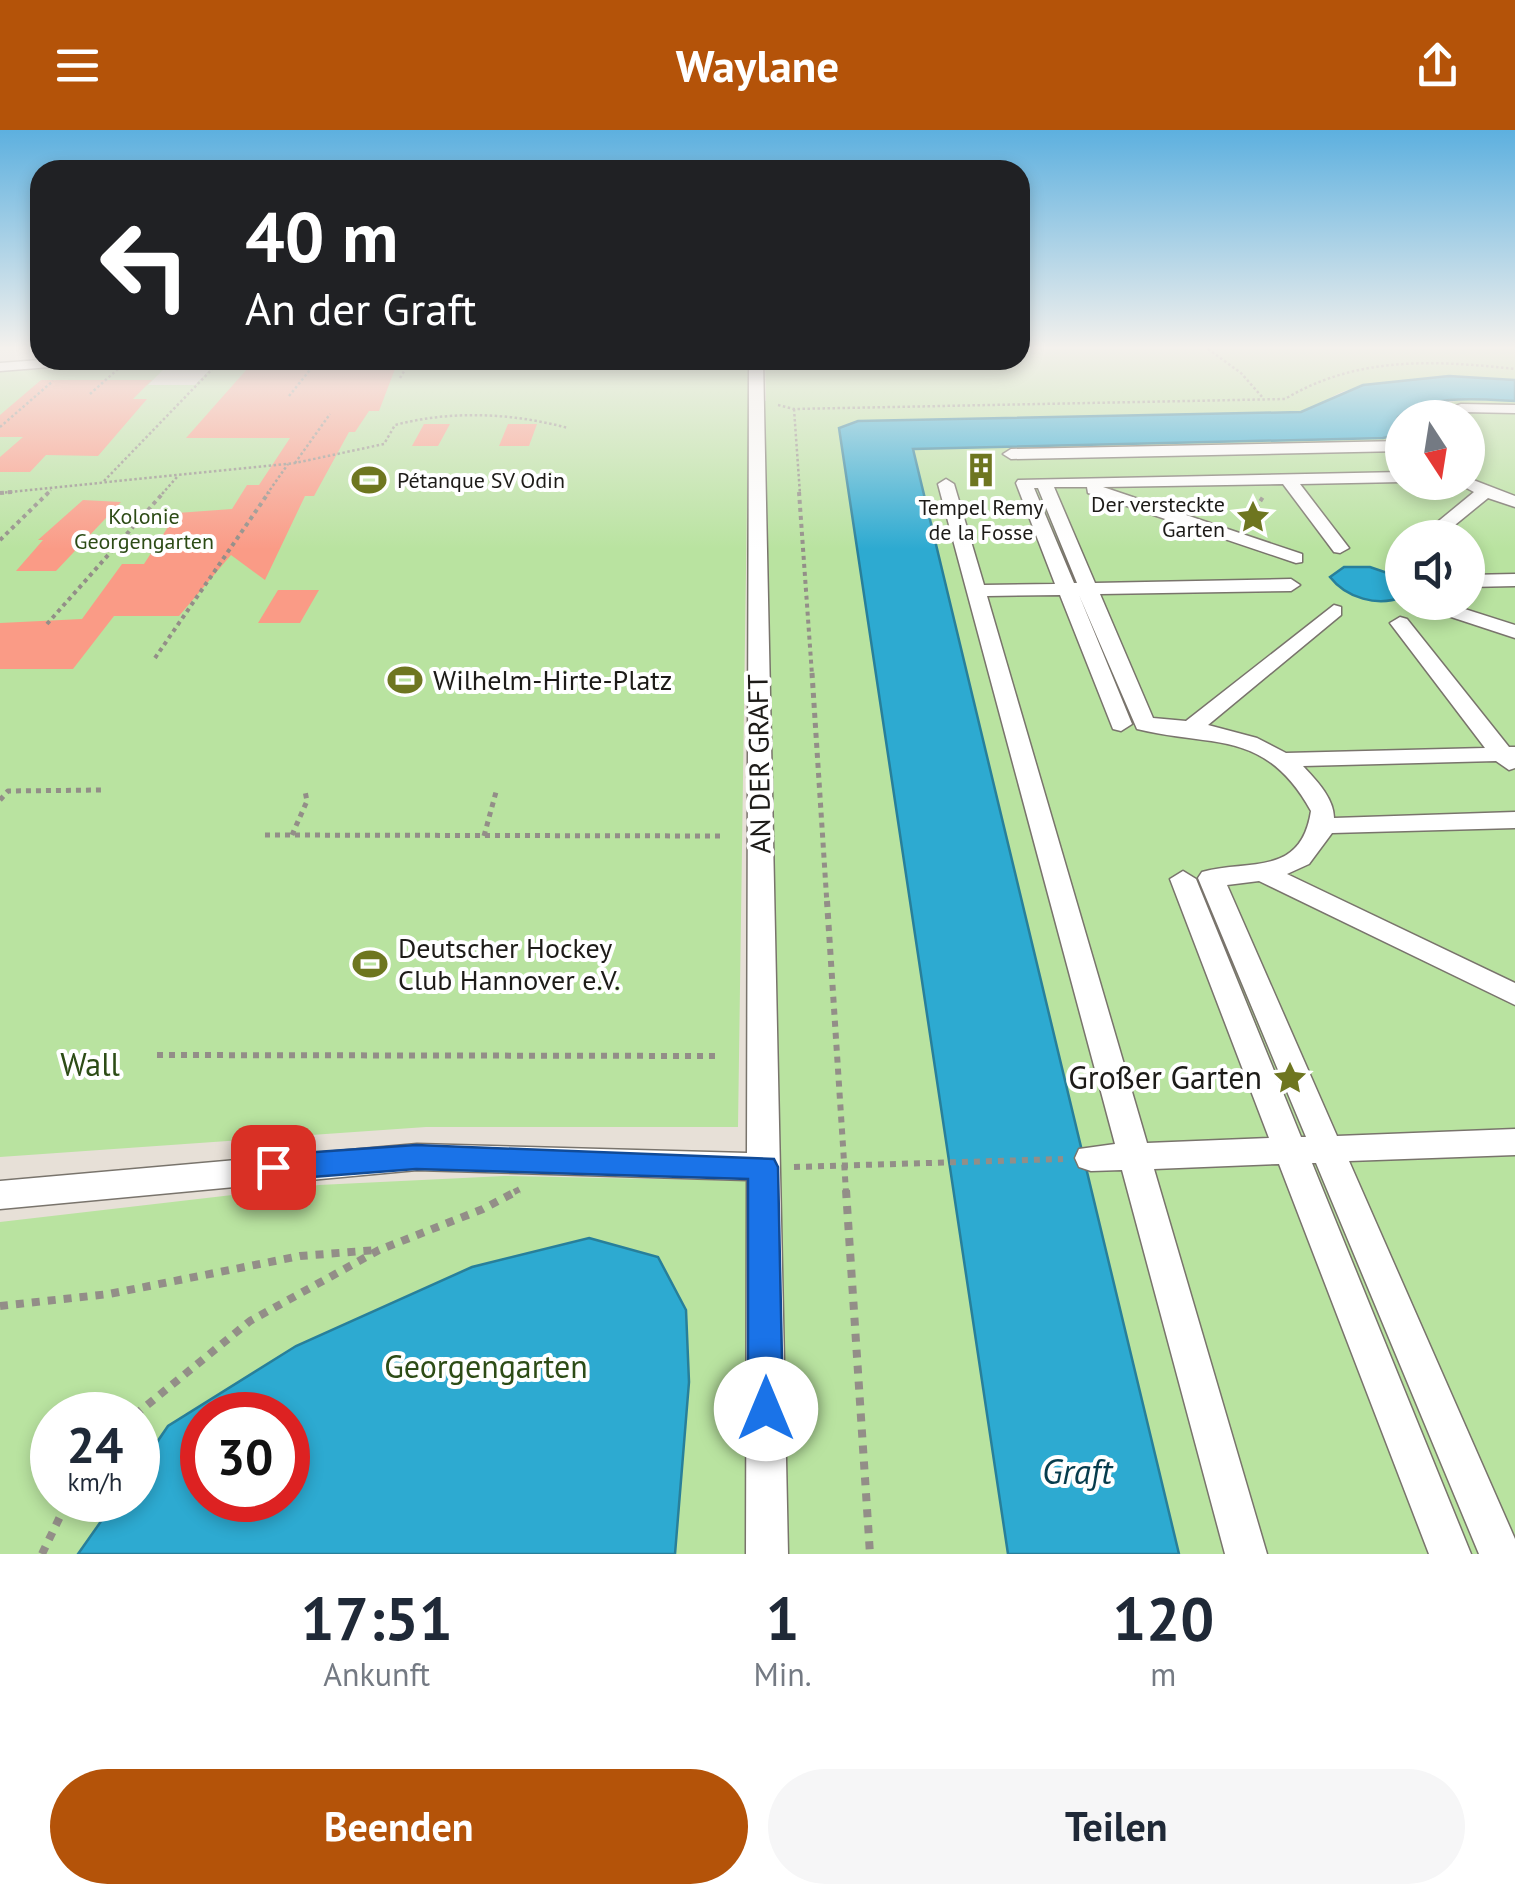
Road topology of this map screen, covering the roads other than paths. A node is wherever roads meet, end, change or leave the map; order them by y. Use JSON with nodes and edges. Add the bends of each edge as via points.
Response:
{"nodes":[{"id":1,"x":756,"y":415,"type":"edge"},
{"id":2,"x":1385,"y":446,"type":"edge"},
{"id":3,"x":1012,"y":454,"type":"dead end"},
{"id":4,"x":1385,"y":477,"type":"edge"},
{"id":5,"x":1288,"y":479,"type":"junction"},
{"id":6,"x":1075,"y":482,"type":"junction"},
{"id":7,"x":1044,"y":483,"type":"junction"},
{"id":8,"x":946,"y":484,"type":"dead end"},
{"id":9,"x":1486,"y":492,"type":"joint"},
{"id":10,"x":1515,"y":502,"type":"edge"},
{"id":11,"x":1450,"y":520,"type":"edge"},
{"id":12,"x":1340,"y":548,"type":"dead end"},
{"id":13,"x":1296,"y":558,"type":"dead end"},
{"id":14,"x":1515,"y":580,"type":"edge"},
{"id":15,"x":1485,"y":581,"type":"edge"},
{"id":16,"x":1291,"y":584,"type":"dead end"},
{"id":17,"x":1067,"y":589,"type":"junction"},
{"id":18,"x":1088,"y":589,"type":"junction"},
{"id":19,"x":976,"y":591,"type":"junction"},
{"id":20,"x":1334,"y":611,"type":"dead end"},
{"id":21,"x":1480,"y":620,"type":"edge"},
{"id":22,"x":1400,"y":622,"type":"dead end"},
{"id":23,"x":1515,"y":632,"type":"edge"},
{"id":24,"x":1121,"y":724,"type":"dead end"},
{"id":25,"x":1192,"y":726,"type":"junction"},
{"id":26,"x":1284,"y":760,"type":"junction"},
{"id":27,"x":1511,"y":760,"type":"edge"},
{"id":28,"x":1515,"y":820,"type":"edge"},
{"id":29,"x":1324,"y":826,"type":"junction"},
{"id":30,"x":1266,"y":874,"type":"junction"},
{"id":31,"x":1183,"y":879,"type":"dead end"},
{"id":32,"x":1515,"y":995,"type":"edge"},
{"id":33,"x":1515,"y":1142,"type":"edge"},
{"id":34,"x":1325,"y":1149,"type":"junction"},
{"id":35,"x":1290,"y":1150,"type":"junction"},
{"id":36,"x":1134,"y":1156,"type":"junction"},
{"id":37,"x":1091,"y":1158,"type":"road end"},
{"id":38,"x":763,"y":1167,"type":"junction"},
{"id":39,"x":0,"y":1195,"type":"edge"},
{"id":40,"x":767,"y":1554,"type":"edge"},
{"id":41,"x":1246,"y":1554,"type":"edge"},
{"id":42,"x":1450,"y":1554,"type":"edge"},
{"id":43,"x":1500,"y":1554,"type":"edge"}],
"edges":[{"from":1,"to":38,"type":"street","name":"AN DER GRAFT"},
{"from":2,"to":3,"type":"street"},
{"from":4,"to":5,"type":"street"},
{"from":5,"to":6,"type":"street"},
{"from":5,"to":12,"type":"street"},
{"from":6,"to":7,"type":"street"},
{"from":6,"to":13,"type":"street"},
{"from":7,"to":17,"type":"street","via":[[1024,483]]},
{"from":7,"to":18,"type":"street"},
{"from":8,"to":19,"type":"street"},
{"from":9,"to":10,"type":"street"},
{"from":9,"to":11,"type":"street"},
{"from":14,"to":15,"type":"street"},
{"from":16,"to":18,"type":"street"},
{"from":17,"to":18,"type":"street"},
{"from":17,"to":19,"type":"street"},
{"from":17,"to":24,"type":"street"},
{"from":18,"to":25,"type":"street","via":[[1145,724]]},
{"from":19,"to":36,"type":"street"},
{"from":20,"to":25,"type":"street"},
{"from":21,"to":23,"type":"street"},
{"from":22,"to":27,"type":"street"},
{"from":25,"to":26,"type":"street"},
{"from":26,"to":27,"type":"street"},
{"from":26,"to":29,"type":"street","via":[[1314,790]]},
{"from":28,"to":29,"type":"street"},
{"from":29,"to":30,"type":"street","via":[[1304,857]]},
{"from":30,"to":32,"type":"street"},
{"from":30,"to":34,"type":"street","via":[[1211,878]]},
{"from":31,"to":35,"type":"street"},
{"from":33,"to":34,"type":"street"},
{"from":34,"to":35,"type":"street"},
{"from":34,"to":43,"type":"street"},
{"from":35,"to":36,"type":"street"},
{"from":35,"to":42,"type":"street"},
{"from":36,"to":37,"type":"street"},
{"from":36,"to":41,"type":"street"},
{"from":38,"to":39,"type":"street","via":[[416,1157]]},
{"from":38,"to":40,"type":"street","name":"AN DER GRAFT"}]}
